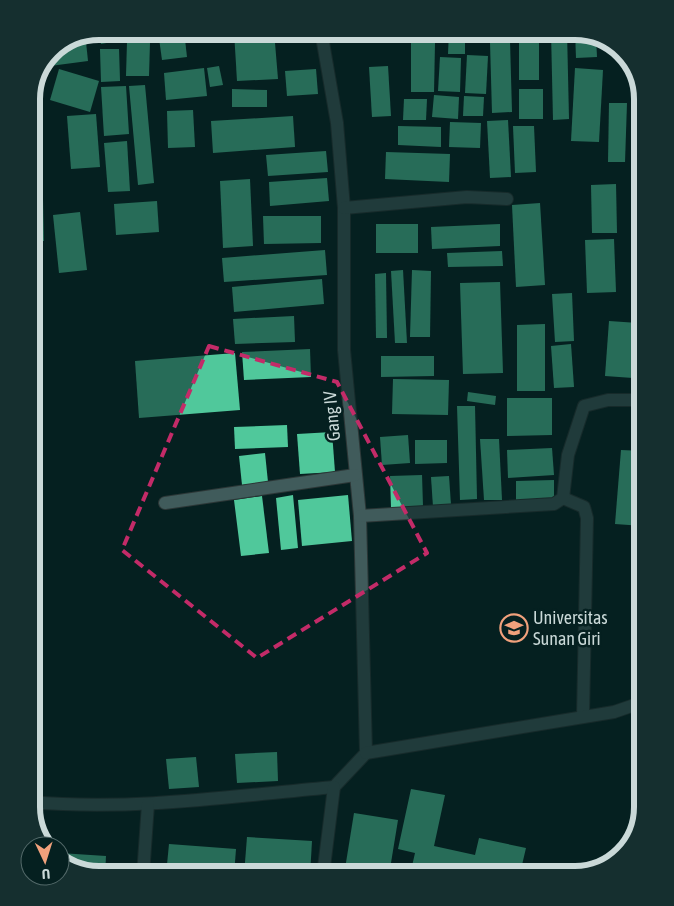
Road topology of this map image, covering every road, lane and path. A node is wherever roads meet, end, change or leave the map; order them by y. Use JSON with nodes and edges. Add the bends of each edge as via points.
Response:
{"nodes":[{"id":1,"x":323,"y":40,"type":"edge"},
{"id":2,"x":506,"y":199,"type":"dead end"},
{"id":3,"x":344,"y":208,"type":"junction"},
{"id":4,"x":634,"y":400,"type":"edge"},
{"id":5,"x":355,"y":475,"type":"junction"},
{"id":6,"x":563,"y":498,"type":"junction"},
{"id":7,"x":164,"y":503,"type":"dead end"},
{"id":8,"x":360,"y":516,"type":"junction"},
{"id":9,"x":634,"y":705,"type":"edge"},
{"id":10,"x":584,"y":716,"type":"junction"},
{"id":11,"x":366,"y":753,"type":"junction"},
{"id":12,"x":334,"y":787,"type":"junction"},
{"id":13,"x":40,"y":803,"type":"edge"},
{"id":14,"x":148,"y":804,"type":"junction"},
{"id":15,"x":144,"y":866,"type":"edge"},
{"id":16,"x":324,"y":866,"type":"edge"}],
"edges":[{"from":1,"to":3,"type":"street","name":"Gang IV","via":[[337,124]]},
{"from":2,"to":3,"type":"street","via":[[467,197]]},
{"from":3,"to":5,"type":"street","name":"Gang IV","via":[[344,350]]},
{"from":4,"to":6,"type":"street","via":[[608,400],[584,406],[568,455]]},
{"from":5,"to":7,"type":"street"},
{"from":5,"to":8,"type":"street","name":"Gang IV"},
{"from":6,"to":8,"type":"street","via":[[554,504]]},
{"from":6,"to":10,"type":"street","via":[[584,507],[588,518]]},
{"from":8,"to":11,"type":"street","name":"Gang IV"},
{"from":9,"to":10,"type":"street"},
{"from":10,"to":11,"type":"street"},
{"from":11,"to":12,"type":"street"},
{"from":12,"to":14,"type":"street"},
{"from":12,"to":16,"type":"street"},
{"from":13,"to":14,"type":"street"},
{"from":14,"to":15,"type":"street"}]}
